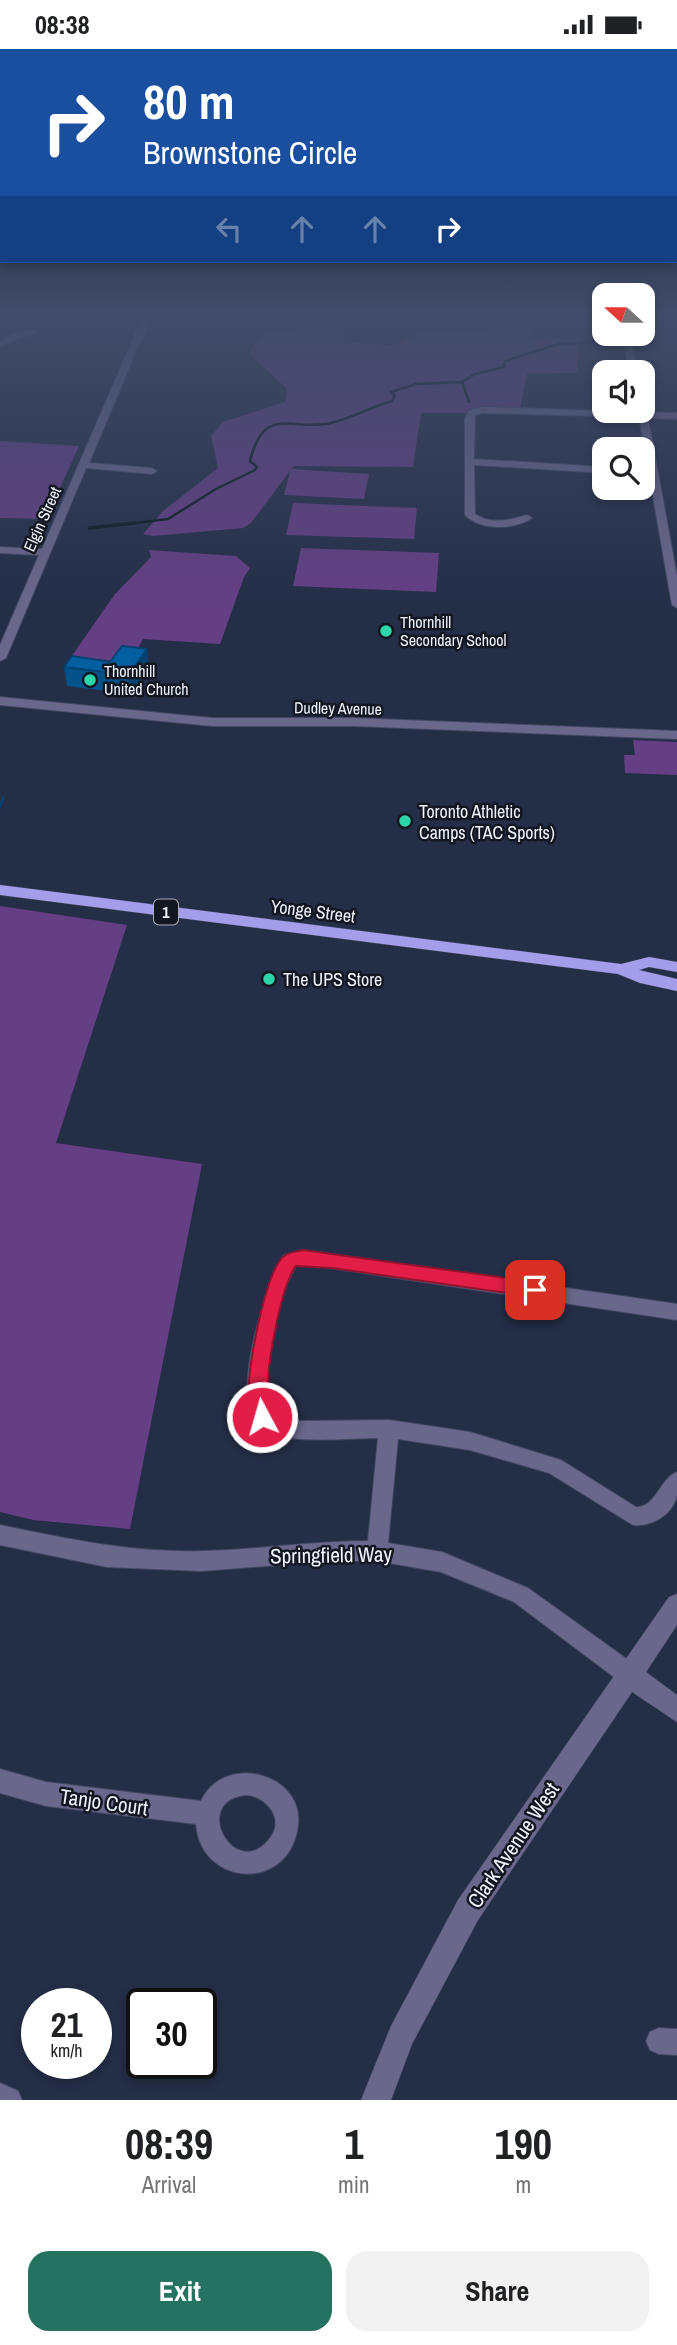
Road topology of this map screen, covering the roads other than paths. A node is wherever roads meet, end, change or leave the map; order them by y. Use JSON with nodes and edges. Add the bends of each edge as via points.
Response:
{"nodes":[{"id":1,"x":106,"y":412,"type":"edge"},
{"id":2,"x":475,"y":412,"type":"edge"},
{"id":3,"x":536,"y":412,"type":"edge"},
{"id":4,"x":592,"y":412,"type":"edge"},
{"id":5,"x":655,"y":414,"type":"edge"},
{"id":6,"x":677,"y":416,"type":"edge"},
{"id":7,"x":469,"y":462,"type":"junction"},
{"id":8,"x":83,"y":465,"type":"junction"},
{"id":9,"x":592,"y":469,"type":"edge"},
{"id":10,"x":152,"y":471,"type":"dead end"},
{"id":11,"x":655,"y":494,"type":"edge"},
{"id":12,"x":527,"y":518,"type":"dead end"},
{"id":13,"x":0,"y":550,"type":"edge"},
{"id":14,"x":672,"y":551,"type":"edge"},
{"id":15,"x":44,"y":552,"type":"junction"},
{"id":16,"x":677,"y":605,"type":"edge"},
{"id":17,"x":0,"y":658,"type":"edge"},
{"id":18,"x":0,"y":701,"type":"edge"},
{"id":19,"x":677,"y":735,"type":"edge"},
{"id":20,"x":0,"y":890,"type":"edge"},
{"id":21,"x":677,"y":967,"type":"edge"},
{"id":22,"x":621,"y":969,"type":"junction"},
{"id":23,"x":677,"y":985,"type":"edge"},
{"id":24,"x":677,"y":1312,"type":"edge"},
{"id":25,"x":389,"y":1429,"type":"junction"},
{"id":26,"x":677,"y":1481,"type":"edge"},
{"id":27,"x":0,"y":1535,"type":"edge"},
{"id":28,"x":377,"y":1551,"type":"junction"},
{"id":29,"x":677,"y":1605,"type":"edge"},
{"id":30,"x":630,"y":1675,"type":"junction"},
{"id":31,"x":677,"y":1710,"type":"edge"},
{"id":32,"x":0,"y":1781,"type":"edge"},
{"id":33,"x":209,"y":1814,"type":"dead end"},
{"id":34,"x":0,"y":2096,"type":"edge"},
{"id":35,"x":9,"y":2100,"type":"edge"},
{"id":36,"x":376,"y":2100,"type":"edge"}],
"edges":[{"from":1,"to":8,"type":"street","name":"Elgin Street"},
{"from":2,"to":7,"type":"street","via":[[469,419]]},
{"from":3,"to":4,"type":"street"},
{"from":5,"to":6,"type":"street"},
{"from":7,"to":9,"type":"street"},
{"from":7,"to":12,"type":"street","via":[[471,517],[485,523]]},
{"from":8,"to":10,"type":"street"},
{"from":8,"to":15,"type":"street","name":"Elgin Street"},
{"from":11,"to":14,"type":"street"},
{"from":13,"to":15,"type":"street"},
{"from":14,"to":16,"type":"street"},
{"from":15,"to":17,"type":"street","name":"Elgin Street"},
{"from":18,"to":19,"type":"street","name":"Dudley Avenue","via":[[212,722],[352,722]]},
{"from":20,"to":22,"type":"main road","name":"Yonge Street","number":"1"},
{"from":21,"to":22,"type":"main road","name":"Yonge Street","number":"1","via":[[649,962]]},
{"from":22,"to":23,"type":"main road","name":"Yonge Street","number":"1"},
{"from":24,"to":25,"type":"street","via":[[303,1257],[290,1260],[282,1271],[267,1329],[258,1389],[262,1417],[277,1427],[302,1430]]},
{"from":25,"to":26,"type":"street","via":[[470,1441],[554,1465],[633,1516],[645,1517],[657,1509]]},
{"from":25,"to":28,"type":"street"},
{"from":27,"to":28,"type":"street","name":"Springfield Way","via":[[107,1557],[172,1560]]},
{"from":28,"to":30,"type":"street","name":"Springfield Way","via":[[442,1562],[521,1595]]},
{"from":29,"to":30,"type":"street","name":"Clark Avenue West"},
{"from":30,"to":31,"type":"street"},
{"from":30,"to":36,"type":"street","name":"Clark Avenue West","via":[[468,1910],[401,2036]]},
{"from":32,"to":33,"type":"street","name":"Tanjo Court","via":[[46,1794]]},
{"from":34,"to":35,"type":"street"}]}
